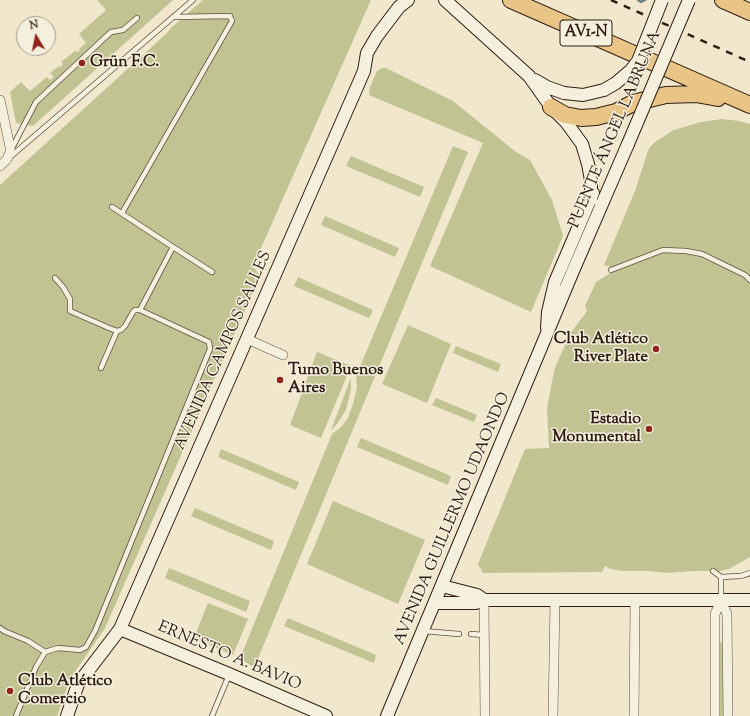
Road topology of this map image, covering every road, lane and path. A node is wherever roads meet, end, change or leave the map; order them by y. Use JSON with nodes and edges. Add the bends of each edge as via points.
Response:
{"nodes":[{"id":1,"x":193,"y":0,"type":"edge"},
{"id":2,"x":408,"y":0,"type":"edge"},
{"id":3,"x":445,"y":0,"type":"edge"},
{"id":4,"x":511,"y":0,"type":"edge"},
{"id":5,"x":662,"y":0,"type":"edge"},
{"id":6,"x":689,"y":0,"type":"edge"},
{"id":7,"x":723,"y":0,"type":"edge"},
{"id":8,"x":750,"y":12,"type":"edge"},
{"id":9,"x":173,"y":17,"type":"junction"},
{"id":10,"x":137,"y":18,"type":"dead end"},
{"id":11,"x":529,"y":76,"type":"junction"},
{"id":12,"x":0,"y":100,"type":"edge"},
{"id":13,"x":748,"y":104,"type":"edge"},
{"id":14,"x":551,"y":106,"type":"junction"},
{"id":15,"x":10,"y":152,"type":"junction"},
{"id":16,"x":2,"y":164,"type":"edge"},
{"id":17,"x":596,"y":184,"type":"dead end"},
{"id":18,"x":591,"y":200,"type":"junction"},
{"id":19,"x":112,"y":207,"type":"dead end"},
{"id":20,"x":122,"y":213,"type":"junction"},
{"id":21,"x":173,"y":247,"type":"junction"},
{"id":22,"x":611,"y":270,"type":"dead end"},
{"id":23,"x":573,"y":271,"type":"joint"},
{"id":24,"x":212,"y":272,"type":"dead end"},
{"id":25,"x":55,"y":278,"type":"dead end"},
{"id":26,"x":750,"y":280,"type":"edge"},
{"id":27,"x":140,"y":310,"type":"junction"},
{"id":28,"x":117,"y":331,"type":"junction"},
{"id":29,"x":547,"y":335,"type":"junction"},
{"id":30,"x":247,"y":339,"type":"junction"},
{"id":31,"x":283,"y":355,"type":"dead end"},
{"id":32,"x":101,"y":368,"type":"dead end"},
{"id":33,"x":713,"y":571,"type":"dead end"},
{"id":34,"x":750,"y":573,"type":"edge"},
{"id":35,"x":721,"y":577,"type":"junction"},
{"id":36,"x":442,"y":586,"type":"junction"},
{"id":37,"x":484,"y":600,"type":"junction"},
{"id":38,"x":555,"y":600,"type":"junction"},
{"id":39,"x":635,"y":600,"type":"junction"},
{"id":40,"x":721,"y":600,"type":"junction"},
{"id":41,"x":750,"y":600,"type":"edge"},
{"id":42,"x":435,"y":604,"type":"junction"},
{"id":43,"x":0,"y":628,"type":"edge"},
{"id":44,"x":120,"y":629,"type":"junction"},
{"id":45,"x":423,"y":631,"type":"junction"},
{"id":46,"x":459,"y":634,"type":"dead end"},
{"id":47,"x":471,"y":634,"type":"dead end"},
{"id":48,"x":484,"y":635,"type":"junction"},
{"id":49,"x":45,"y":652,"type":"junction"},
{"id":50,"x":229,"y":674,"type":"junction"},
{"id":51,"x":16,"y":716,"type":"edge"},
{"id":52,"x":67,"y":716,"type":"edge"},
{"id":53,"x":212,"y":716,"type":"edge"},
{"id":54,"x":326,"y":716,"type":"edge"},
{"id":55,"x":387,"y":716,"type":"edge"},
{"id":56,"x":485,"y":716,"type":"edge"},
{"id":57,"x":553,"y":716,"type":"edge"},
{"id":58,"x":634,"y":716,"type":"edge"},
{"id":59,"x":715,"y":716,"type":"edge"},
{"id":60,"x":728,"y":716,"type":"edge"}],
"edges":[{"from":1,"to":9,"type":"lane"},
{"from":2,"to":30,"type":"main road","name":"AVENIDA CAMPOS SALLES","via":[[399,7],[367,53],[364,70]]},
{"from":3,"to":11,"type":"main road"},
{"from":4,"to":13,"type":"highway","number":"AV1-N"},
{"from":5,"to":11,"type":"main road","name":"PUENTE ÁNGEL LABRUNA","bridge":true,"via":[[638,61],[616,83],[604,90],[583,95],[564,94]]},
{"from":6,"to":23,"type":"main road","name":"PUENTE ÁNGEL LABRUNA","bridge":true},
{"from":7,"to":8,"type":"highway"},
{"from":9,"to":16,"type":"lane"},
{"from":9,"to":20,"type":"lane","via":[[230,16],[232,21]]},
{"from":10,"to":15,"type":"lane","via":[[123,30],[112,32],[36,102]]},
{"from":11,"to":14,"type":"main road"},
{"from":12,"to":15,"type":"street"},
{"from":13,"to":14,"type":"highway","via":[[696,94],[666,95],[633,103],[616,112],[581,118],[565,115]]},
{"from":14,"to":18,"type":"main road","via":[[582,144],[591,180]]},
{"from":15,"to":16,"type":"street"},
{"from":17,"to":18,"type":"main road","name":"AVENIDA GUILLERMO UDAONDO"},
{"from":18,"to":29,"type":"main road","name":"AVENIDA GUILLERMO UDAONDO","via":[[555,282],[548,312]]},
{"from":19,"to":20,"type":"lane"},
{"from":20,"to":21,"type":"lane"},
{"from":21,"to":24,"type":"lane"},
{"from":21,"to":27,"type":"lane"},
{"from":22,"to":26,"type":"lane","via":[[663,250],[686,251],[702,254],[745,275]]},
{"from":23,"to":29,"type":"main road","name":"AVENIDA GUILLERMO UDAONDO"},
{"from":25,"to":28,"type":"lane","via":[[70,300],[70,311]]},
{"from":27,"to":28,"type":"lane","via":[[135,310],[125,326]]},
{"from":27,"to":49,"type":"lane","via":[[209,342],[210,349],[95,631],[86,647],[80,650],[58,648]]},
{"from":28,"to":32,"type":"lane"},
{"from":29,"to":36,"type":"main road","name":"AVENIDA GUILLERMO UDAONDO"},
{"from":30,"to":31,"type":"street"},
{"from":30,"to":44,"type":"main road","name":"AVENIDA CAMPOS SALLES"},
{"from":33,"to":35,"type":"lane"},
{"from":34,"to":35,"type":"lane"},
{"from":35,"to":40,"type":"lane"},
{"from":36,"to":37,"type":"main road","via":[[477,595]]},
{"from":36,"to":42,"type":"main road","name":"AVENIDA GUILLERMO UDAONDO"},
{"from":37,"to":38,"type":"main road"},
{"from":37,"to":42,"type":"main road","via":[[476,603]]},
{"from":37,"to":48,"type":"street"},
{"from":38,"to":39,"type":"main road"},
{"from":38,"to":57,"type":"street"},
{"from":39,"to":40,"type":"main road"},
{"from":39,"to":58,"type":"street"},
{"from":40,"to":41,"type":"main road"},
{"from":40,"to":59,"type":"street","via":[[715,614]]},
{"from":40,"to":60,"type":"street","via":[[727,614]]},
{"from":42,"to":45,"type":"main road","name":"AVENIDA GUILLERMO UDAONDO"},
{"from":43,"to":49,"type":"lane"},
{"from":44,"to":50,"type":"main road","name":"ERNESTO A. BAVIO"},
{"from":44,"to":52,"type":"main road","name":"AVENIDA CAMPOS SALLES","via":[[78,684]]},
{"from":45,"to":46,"type":"lane"},
{"from":45,"to":55,"type":"main road","name":"AVENIDA GUILLERMO UDAONDO"},
{"from":47,"to":48,"type":"lane"},
{"from":48,"to":56,"type":"street"},
{"from":49,"to":51,"type":"lane","via":[[36,667]]},
{"from":50,"to":53,"type":"lane"},
{"from":50,"to":54,"type":"main road","name":"ERNESTO A. BAVIO"}]}
